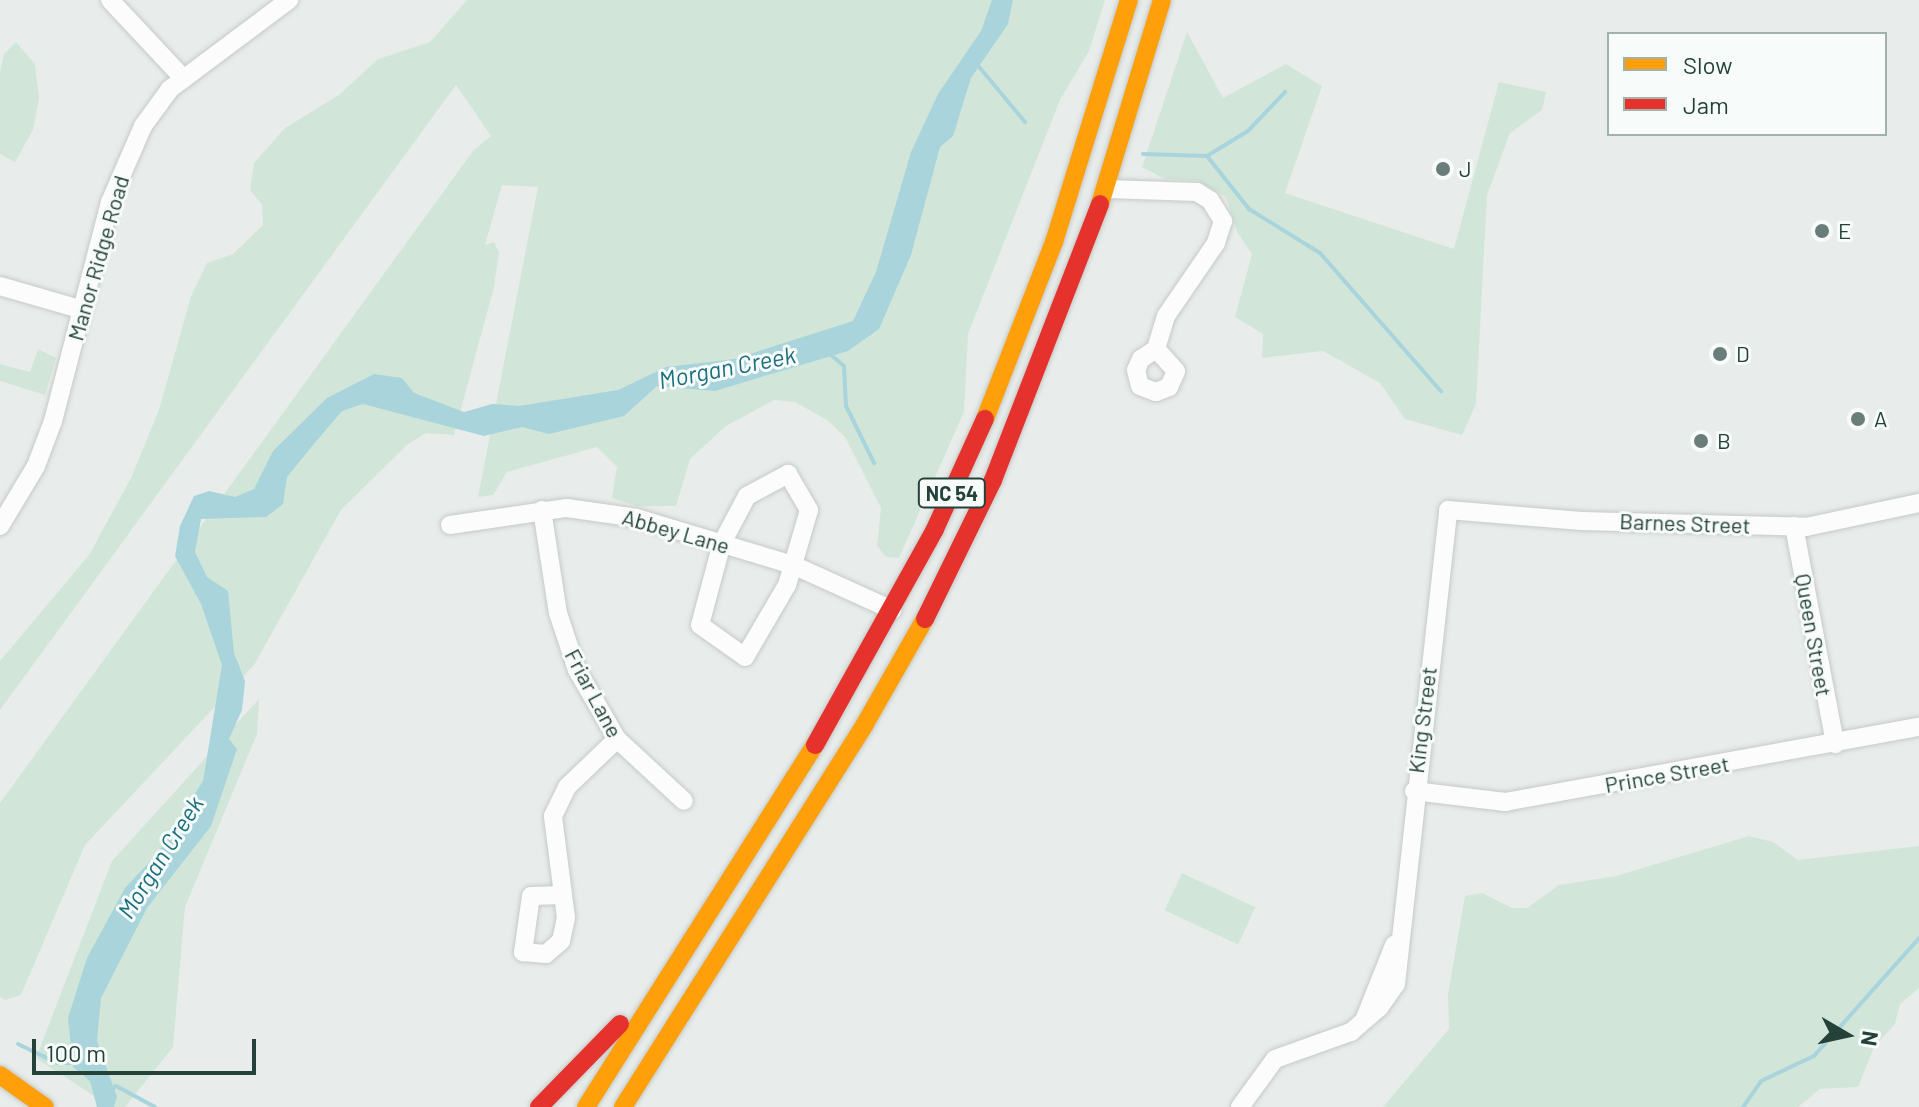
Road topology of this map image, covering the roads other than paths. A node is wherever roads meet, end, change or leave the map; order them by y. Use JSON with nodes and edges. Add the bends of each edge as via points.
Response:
{"nodes":[{"id":1,"x":110,"y":0,"type":"edge"},
{"id":2,"x":289,"y":0,"type":"edge"},
{"id":3,"x":1129,"y":0,"type":"edge"},
{"id":4,"x":1162,"y":0,"type":"edge"},
{"id":5,"x":184,"y":79,"type":"junction"},
{"id":6,"x":1107,"y":189,"type":"junction"},
{"id":7,"x":0,"y":286,"type":"edge"},
{"id":8,"x":83,"y":310,"type":"junction"},
{"id":9,"x":1156,"y":349,"type":"dead end"},
{"id":10,"x":1000,"y":383,"type":"junction"},
{"id":11,"x":1919,"y":503,"type":"edge"},
{"id":12,"x":542,"y":510,"type":"junction"},
{"id":13,"x":1448,"y":510,"type":"joint"},
{"id":14,"x":450,"y":525,"type":"dead end"},
{"id":15,"x":0,"y":526,"type":"edge"},
{"id":16,"x":1794,"y":526,"type":"junction"},
{"id":17,"x":722,"y":543,"type":"junction"},
{"id":18,"x":793,"y":565,"type":"junction"},
{"id":19,"x":892,"y":610,"type":"junction"},
{"id":20,"x":928,"y":614,"type":"junction"},
{"id":21,"x":1919,"y":727,"type":"edge"},
{"id":22,"x":617,"y":739,"type":"junction"},
{"id":23,"x":1835,"y":744,"type":"junction"},
{"id":24,"x":838,"y":769,"type":"junction"},
{"id":25,"x":1414,"y":791,"type":"junction"},
{"id":26,"x":684,"y":801,"type":"dead end"},
{"id":27,"x":563,"y":895,"type":"dead end"},
{"id":28,"x":687,"y":946,"type":"junction"},
{"id":29,"x":703,"y":988,"type":"junction"},
{"id":30,"x":0,"y":1075,"type":"edge"},
{"id":31,"x":650,"y":1104,"type":"dead end"},
{"id":32,"x":45,"y":1107,"type":"edge"},
{"id":33,"x":539,"y":1107,"type":"edge"},
{"id":34,"x":586,"y":1107,"type":"edge"},
{"id":35,"x":623,"y":1107,"type":"edge"},
{"id":36,"x":1240,"y":1107,"type":"edge"}],
"edges":[{"from":1,"to":5,"type":"street"},
{"from":2,"to":5,"type":"street","name":"Manor Ridge Road"},
{"from":3,"to":10,"type":"main road","number":"NC 54","via":[[1079,168]]},
{"from":4,"to":6,"type":"main road","number":"NC 54"},
{"from":5,"to":8,"type":"street","name":"Manor Ridge Road","via":[[152,114],[126,159]]},
{"from":6,"to":9,"type":"street","via":[[1197,192],[1210,200],[1223,221],[1216,243],[1166,316]]},
{"from":6,"to":20,"type":"main road","number":"NC 54","via":[[1018,424]]},
{"from":7,"to":8,"type":"street"},
{"from":8,"to":15,"type":"street","name":"Manor Ridge Road","via":[[36,466]]},
{"from":10,"to":19,"type":"main road","number":"NC 54"},
{"from":10,"to":20,"type":"main road","via":[[982,456],[929,577]]},
{"from":11,"to":16,"type":"street","name":"Barnes Street"},
{"from":12,"to":14,"type":"street","name":"Abbey Lane"},
{"from":12,"to":17,"type":"street","name":"Abbey Lane","via":[[600,511]]},
{"from":12,"to":22,"type":"street","name":"Friar Lane","via":[[568,650]]},
{"from":13,"to":16,"type":"street","name":"Barnes Street","via":[[1582,521]]},
{"from":13,"to":25,"type":"street","name":"King Street"},
{"from":16,"to":23,"type":"street","name":"Queen Street"},
{"from":17,"to":18,"type":"street","name":"Abbey Lane"},
{"from":17,"to":18,"type":"street","via":[[747,496],[788,474],[809,510]]},
{"from":17,"to":18,"type":"street","via":[[700,625],[745,657]]},
{"from":18,"to":19,"type":"street","name":"Abbey Lane"},
{"from":19,"to":24,"type":"main road","via":[[895,640]]},
{"from":19,"to":28,"type":"main road","number":"NC 54","via":[[810,754]]},
{"from":20,"to":24,"type":"main road","number":"NC 54"},
{"from":21,"to":23,"type":"street","name":"Prince Street"},
{"from":22,"to":26,"type":"street","name":"Friar Lane"},
{"from":22,"to":27,"type":"street","via":[[567,787],[553,816]]},
{"from":23,"to":25,"type":"street","name":"Prince Street","via":[[1505,802]]},
{"from":24,"to":29,"type":"main road","number":"NC 54"},
{"from":25,"to":36,"type":"street","name":"King Street","via":[[1400,931],[1362,1024],[1275,1059]]},
{"from":28,"to":33,"type":"main road","via":[[603,1044]]},
{"from":28,"to":34,"type":"main road","number":"NC 54"},
{"from":29,"to":31,"type":"main road"},
{"from":29,"to":35,"type":"main road","number":"NC 54"},
{"from":30,"to":32,"type":"main road"}]}
